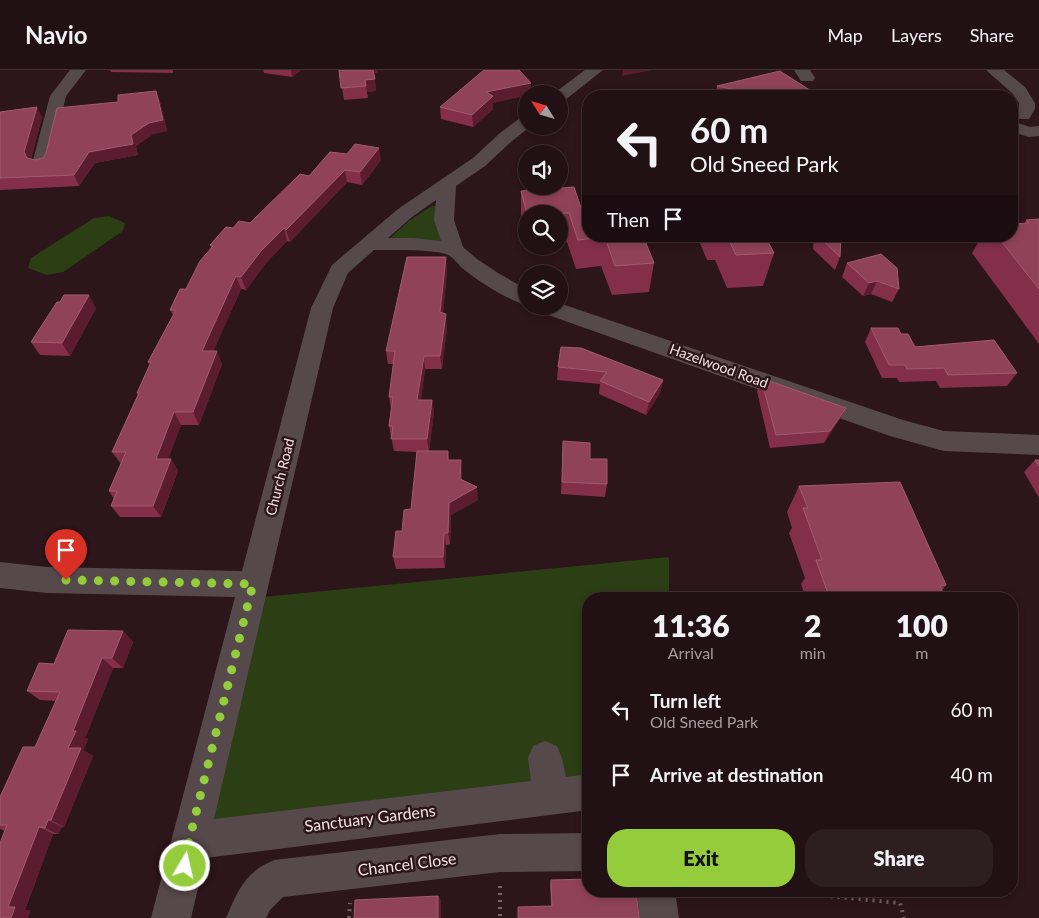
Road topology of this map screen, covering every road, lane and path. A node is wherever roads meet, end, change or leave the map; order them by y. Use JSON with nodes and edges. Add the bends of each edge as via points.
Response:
{"nodes":[{"id":1,"x":78,"y":70,"type":"edge"},
{"id":2,"x":590,"y":70,"type":"edge"},
{"id":3,"x":994,"y":70,"type":"edge"},
{"id":4,"x":568,"y":89,"type":"edge"},
{"id":5,"x":1018,"y":118,"type":"edge"},
{"id":6,"x":1018,"y":119,"type":"edge"},
{"id":7,"x":1018,"y":121,"type":"edge"},
{"id":8,"x":1039,"y":124,"type":"edge"},
{"id":9,"x":518,"y":128,"type":"edge"},
{"id":10,"x":1039,"y":131,"type":"edge"},
{"id":11,"x":41,"y":164,"type":"edge"},
{"id":12,"x":447,"y":186,"type":"junction"},
{"id":13,"x":369,"y":244,"type":"junction"},
{"id":14,"x":454,"y":249,"type":"junction"},
{"id":15,"x":518,"y":294,"type":"edge"},
{"id":16,"x":568,"y":314,"type":"edge"},
{"id":17,"x":1039,"y":445,"type":"edge"},
{"id":18,"x":0,"y":576,"type":"edge"},
{"id":19,"x":253,"y":584,"type":"junction"},
{"id":20,"x":545,"y":758,"type":"dead end"},
{"id":21,"x":582,"y":793,"type":"edge"},
{"id":22,"x":551,"y":796,"type":"junction"},
{"id":23,"x":189,"y":841,"type":"junction"},
{"id":24,"x":582,"y":852,"type":"edge"},
{"id":25,"x":657,"y":897,"type":"edge"},
{"id":26,"x":838,"y":897,"type":"edge"},
{"id":27,"x":171,"y":918,"type":"edge"},
{"id":28,"x":246,"y":918,"type":"edge"},
{"id":29,"x":659,"y":918,"type":"edge"},
{"id":30,"x":904,"y":918,"type":"edge"}],
"edges":[{"from":1,"to":11,"type":"street","via":[[58,96]]},
{"from":2,"to":4,"type":"street"},
{"from":3,"to":5,"type":"street","via":[[1030,99],[1030,112]]},
{"from":6,"to":8,"type":"street","via":[[1032,118]]},
{"from":7,"to":10,"type":"street","via":[[1029,132]]},
{"from":9,"to":12,"type":"street","name":"Church Road"},
{"from":12,"to":13,"type":"street","name":"Church Road","via":[[405,213]]},
{"from":12,"to":14,"type":"street","via":[[444,220]]},
{"from":13,"to":14,"type":"street","via":[[413,244]]},
{"from":13,"to":19,"type":"street","name":"Church Road","via":[[339,270],[322,308]]},
{"from":14,"to":15,"type":"street","via":[[490,278]]},
{"from":16,"to":17,"type":"street","name":"Hazelwood Road","via":[[899,429],[944,441]]},
{"from":18,"to":19,"type":"street","via":[[47,580]]},
{"from":19,"to":23,"type":"street","name":"Church Road"},
{"from":20,"to":22,"type":"street"},
{"from":21,"to":22,"type":"street","name":"Sanctuary Gardens"},
{"from":22,"to":23,"type":"street","name":"Sanctuary Gardens"},
{"from":23,"to":27,"type":"street","name":"Church Road"},
{"from":24,"to":28,"type":"street","name":"Chancel Close","via":[[500,853],[274,879],[256,896]]},
{"from":25,"to":29,"type":"street"},
{"from":26,"to":30,"type":"path","via":[[900,903]]}]}
